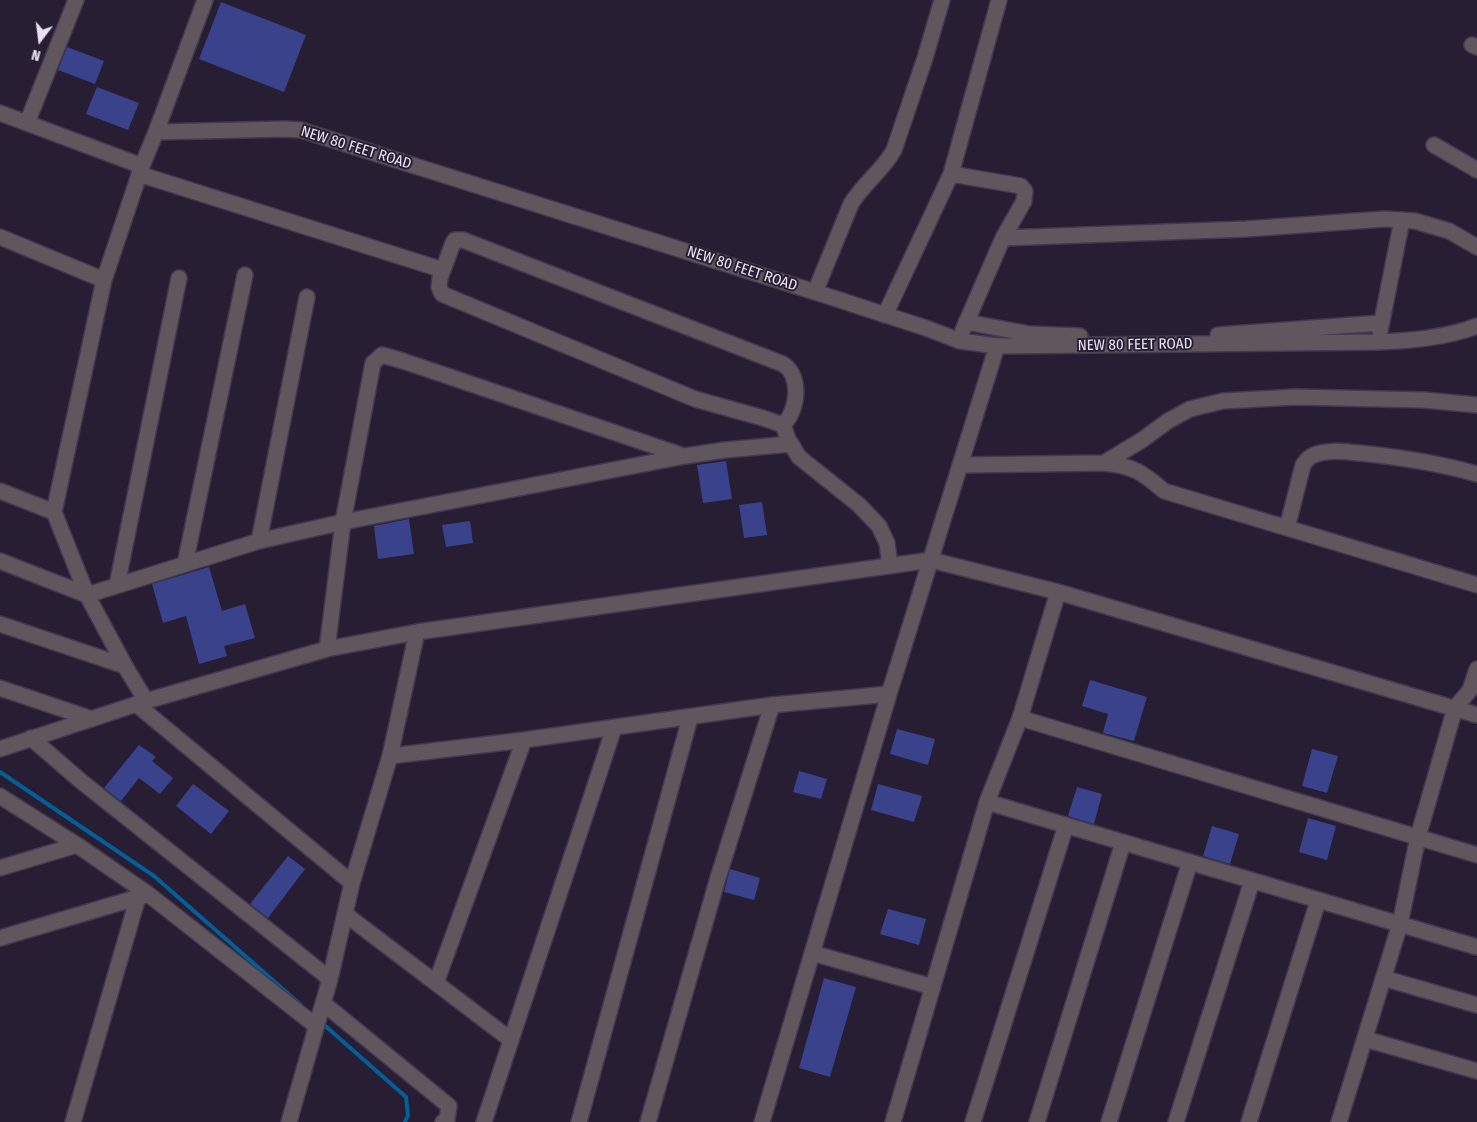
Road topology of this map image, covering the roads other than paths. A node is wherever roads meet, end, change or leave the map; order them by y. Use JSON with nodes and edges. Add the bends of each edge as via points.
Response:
{"nodes":[{"id":1,"x":76,"y":0,"type":"edge"},
{"id":2,"x":205,"y":0,"type":"edge"},
{"id":3,"x":942,"y":0,"type":"edge"},
{"id":4,"x":999,"y":0,"type":"edge"},
{"id":5,"x":0,"y":113,"type":"edge"},
{"id":6,"x":28,"y":124,"type":"junction"},
{"id":7,"x":156,"y":132,"type":"junction"},
{"id":8,"x":1434,"y":145,"type":"dead end"},
{"id":9,"x":141,"y":170,"type":"junction"},
{"id":10,"x":1477,"y":170,"type":"edge"},
{"id":11,"x":951,"y":174,"type":"junction"},
{"id":12,"x":1402,"y":220,"type":"junction"},
{"id":13,"x":0,"y":237,"type":"edge"},
{"id":14,"x":1003,"y":238,"type":"junction"},
{"id":15,"x":1477,"y":247,"type":"edge"},
{"id":16,"x":443,"y":270,"type":"junction"},
{"id":17,"x":245,"y":275,"type":"dead end"},
{"id":18,"x":179,"y":278,"type":"dead end"},
{"id":19,"x":104,"y":280,"type":"junction"},
{"id":20,"x":815,"y":292,"type":"junction"},
{"id":21,"x":306,"y":297,"type":"dead end"},
{"id":22,"x":886,"y":315,"type":"junction"},
{"id":23,"x":966,"y":322,"type":"junction"},
{"id":24,"x":1381,"y":323,"type":"junction"},
{"id":25,"x":1477,"y":326,"type":"edge"},
{"id":26,"x":960,"y":341,"type":"junction"},
{"id":27,"x":1379,"y":342,"type":"junction"},
{"id":28,"x":997,"y":346,"type":"junction"},
{"id":29,"x":1477,"y":405,"type":"edge"},
{"id":30,"x":783,"y":425,"type":"junction"},
{"id":31,"x":791,"y":444,"type":"junction"},
{"id":32,"x":685,"y":456,"type":"junction"},
{"id":33,"x":1104,"y":463,"type":"junction"},
{"id":34,"x":961,"y":465,"type":"junction"},
{"id":35,"x":1477,"y":474,"type":"edge"},
{"id":36,"x":0,"y":491,"type":"edge"},
{"id":37,"x":54,"y":512,"type":"junction"},
{"id":38,"x":343,"y":522,"type":"junction"},
{"id":39,"x":1287,"y":528,"type":"junction"},
{"id":40,"x":259,"y":542,"type":"junction"},
{"id":41,"x":931,"y":560,"type":"junction"},
{"id":42,"x":0,"y":561,"type":"edge"},
{"id":43,"x":185,"y":564,"type":"junction"},
{"id":44,"x":890,"y":566,"type":"junction"},
{"id":45,"x":117,"y":585,"type":"junction"},
{"id":46,"x":1477,"y":585,"type":"edge"},
{"id":47,"x":1058,"y":592,"type":"junction"},
{"id":48,"x":87,"y":595,"type":"junction"},
{"id":49,"x":0,"y":624,"type":"edge"},
{"id":50,"x":416,"y":632,"type":"junction"},
{"id":51,"x":327,"y":649,"type":"junction"},
{"id":52,"x":125,"y":666,"type":"junction"},
{"id":53,"x":1477,"y":669,"type":"edge"},
{"id":54,"x":0,"y":688,"type":"edge"},
{"id":55,"x":889,"y":694,"type":"junction"},
{"id":56,"x":141,"y":702,"type":"junction"},
{"id":57,"x":772,"y":705,"type":"junction"},
{"id":58,"x":1455,"y":708,"type":"junction"},
{"id":59,"x":1477,"y":715,"type":"edge"},
{"id":60,"x":690,"y":718,"type":"junction"},
{"id":61,"x":1020,"y":718,"type":"junction"},
{"id":62,"x":92,"y":719,"type":"junction"},
{"id":63,"x":614,"y":728,"type":"junction"},
{"id":64,"x":31,"y":738,"type":"junction"},
{"id":65,"x":524,"y":740,"type":"junction"},
{"id":66,"x":0,"y":749,"type":"edge"},
{"id":67,"x":390,"y":756,"type":"junction"},
{"id":68,"x":0,"y":796,"type":"edge"},
{"id":69,"x":987,"y":802,"type":"junction"},
{"id":70,"x":1066,"y":825,"type":"junction"},
{"id":71,"x":1418,"y":837,"type":"junction"},
{"id":72,"x":1123,"y":842,"type":"junction"},
{"id":73,"x":76,"y":845,"type":"junction"},
{"id":74,"x":1477,"y":855,"type":"edge"},
{"id":75,"x":1190,"y":862,"type":"junction"},
{"id":76,"x":0,"y":868,"type":"edge"},
{"id":77,"x":1252,"y":881,"type":"junction"},
{"id":78,"x":352,"y":883,"type":"junction"},
{"id":79,"x":143,"y":896,"type":"junction"},
{"id":80,"x":1318,"y":901,"type":"junction"},
{"id":81,"x":345,"y":914,"type":"junction"},
{"id":82,"x":1400,"y":924,"type":"junction"},
{"id":83,"x":0,"y":938,"type":"edge"},
{"id":84,"x":1477,"y":947,"type":"edge"},
{"id":85,"x":812,"y":953,"type":"junction"},
{"id":86,"x":1383,"y":978,"type":"junction"},
{"id":87,"x":330,"y":979,"type":"junction"},
{"id":88,"x":436,"y":983,"type":"junction"},
{"id":89,"x":933,"y":987,"type":"junction"},
{"id":90,"x":323,"y":1003,"type":"junction"},
{"id":91,"x":1477,"y":1005,"type":"edge"},
{"id":92,"x":316,"y":1026,"type":"junction"},
{"id":93,"x":1365,"y":1039,"type":"junction"},
{"id":94,"x":511,"y":1040,"type":"junction"},
{"id":95,"x":1477,"y":1071,"type":"edge"},
{"id":96,"x":73,"y":1122,"type":"edge"},
{"id":97,"x":289,"y":1122,"type":"edge"},
{"id":98,"x":444,"y":1122,"type":"edge"},
{"id":99,"x":484,"y":1122,"type":"edge"},
{"id":100,"x":579,"y":1122,"type":"edge"},
{"id":101,"x":648,"y":1122,"type":"edge"},
{"id":102,"x":762,"y":1122,"type":"edge"},
{"id":103,"x":894,"y":1122,"type":"edge"},
{"id":104,"x":972,"y":1122,"type":"edge"},
{"id":105,"x":1037,"y":1122,"type":"edge"},
{"id":106,"x":1109,"y":1122,"type":"edge"},
{"id":107,"x":1176,"y":1122,"type":"edge"},
{"id":108,"x":1249,"y":1122,"type":"edge"},
{"id":109,"x":1339,"y":1122,"type":"edge"}],
"edges":[{"from":1,"to":6,"type":"street"},
{"from":2,"to":7,"type":"street"},
{"from":3,"to":20,"type":"street","via":[[894,150],[854,198]]},
{"from":4,"to":11,"type":"street"},
{"from":5,"to":6,"type":"street"},
{"from":6,"to":9,"type":"street"},
{"from":7,"to":9,"type":"street"},
{"from":7,"to":20,"type":"street","name":"NEW 80 FEET ROAD","via":[[301,130]]},
{"from":8,"to":10,"type":"street"},
{"from":9,"to":16,"type":"street"},
{"from":9,"to":19,"type":"street"},
{"from":11,"to":14,"type":"street","via":[[1021,186],[1025,191],[1024,201]]},
{"from":11,"to":22,"type":"street"},
{"from":12,"to":14,"type":"street"},
{"from":12,"to":15,"type":"street","via":[[1449,230]]},
{"from":12,"to":24,"type":"street"},
{"from":13,"to":19,"type":"street"},
{"from":14,"to":23,"type":"street"},
{"from":16,"to":30,"type":"street","via":[[438,287],[442,294],[695,399]]},
{"from":16,"to":30,"type":"street","via":[[453,243],[463,240],[783,364],[792,372],[796,395],[788,420]]},
{"from":17,"to":43,"type":"street"},
{"from":18,"to":45,"type":"street"},
{"from":19,"to":37,"type":"street"},
{"from":20,"to":22,"type":"street","name":"NEW 80 FEET ROAD"},
{"from":21,"to":40,"type":"street"},
{"from":22,"to":26,"type":"street","name":"NEW 80 FEET ROAD"},
{"from":23,"to":24,"type":"street","via":[[1030,334],[1111,338],[1219,335]]},
{"from":23,"to":26,"type":"street"},
{"from":24,"to":27,"type":"street"},
{"from":25,"to":27,"type":"street","name":"NEW 80 FEET ROAD","via":[[1460,333],[1407,342]]},
{"from":26,"to":28,"type":"street","name":"NEW 80 FEET ROAD"},
{"from":27,"to":28,"type":"street","name":"NEW 80 FEET ROAD"},
{"from":28,"to":34,"type":"street"},
{"from":29,"to":33,"type":"street","via":[[1424,400],[1296,397],[1223,401],[1190,409]]},
{"from":30,"to":31,"type":"street"},
{"from":31,"to":32,"type":"street"},
{"from":31,"to":44,"type":"street","via":[[799,457],[859,505],[879,526],[887,543]]},
{"from":32,"to":38,"type":"street"},
{"from":32,"to":38,"type":"street","via":[[382,355],[373,363]]},
{"from":33,"to":34,"type":"street"},
{"from":33,"to":39,"type":"street","via":[[1136,470],[1164,491]]},
{"from":34,"to":41,"type":"street"},
{"from":35,"to":39,"type":"street","via":[[1420,460],[1386,456],[1337,452],[1313,455],[1303,466]]},
{"from":36,"to":37,"type":"street"},
{"from":37,"to":48,"type":"street"},
{"from":38,"to":40,"type":"street"},
{"from":38,"to":51,"type":"street"},
{"from":39,"to":46,"type":"street"},
{"from":40,"to":43,"type":"street"},
{"from":41,"to":44,"type":"street"},
{"from":41,"to":47,"type":"street"},
{"from":41,"to":55,"type":"street"},
{"from":42,"to":48,"type":"street"},
{"from":43,"to":45,"type":"street"},
{"from":44,"to":50,"type":"street"},
{"from":45,"to":48,"type":"street"},
{"from":47,"to":58,"type":"street"},
{"from":47,"to":61,"type":"street"},
{"from":48,"to":52,"type":"street"},
{"from":49,"to":52,"type":"street"},
{"from":50,"to":51,"type":"street"},
{"from":50,"to":67,"type":"street"},
{"from":51,"to":56,"type":"street"},
{"from":52,"to":56,"type":"street"},
{"from":53,"to":58,"type":"street","via":[[1470,690]]},
{"from":54,"to":62,"type":"street"},
{"from":55,"to":57,"type":"street"},
{"from":55,"to":85,"type":"street"},
{"from":56,"to":62,"type":"street"},
{"from":56,"to":78,"type":"street"},
{"from":57,"to":60,"type":"street"},
{"from":57,"to":101,"type":"street"},
{"from":58,"to":59,"type":"street"},
{"from":58,"to":71,"type":"street"},
{"from":60,"to":63,"type":"street"},
{"from":60,"to":100,"type":"street"},
{"from":61,"to":69,"type":"street"},
{"from":61,"to":71,"type":"street"},
{"from":62,"to":64,"type":"street"},
{"from":63,"to":65,"type":"street"},
{"from":63,"to":94,"type":"street"},
{"from":64,"to":66,"type":"street"},
{"from":64,"to":87,"type":"street"},
{"from":65,"to":67,"type":"street"},
{"from":65,"to":88,"type":"street"},
{"from":67,"to":78,"type":"street"},
{"from":68,"to":73,"type":"street"},
{"from":69,"to":70,"type":"street"},
{"from":69,"to":89,"type":"street"},
{"from":70,"to":72,"type":"street"},
{"from":70,"to":104,"type":"street"},
{"from":71,"to":74,"type":"street"},
{"from":71,"to":82,"type":"street"},
{"from":72,"to":75,"type":"street"},
{"from":72,"to":105,"type":"street"},
{"from":73,"to":76,"type":"street"},
{"from":73,"to":79,"type":"street"},
{"from":75,"to":77,"type":"street"},
{"from":75,"to":106,"type":"street"},
{"from":77,"to":80,"type":"street"},
{"from":77,"to":107,"type":"street"},
{"from":78,"to":81,"type":"street"},
{"from":79,"to":83,"type":"street"},
{"from":79,"to":92,"type":"street"},
{"from":79,"to":96,"type":"street"},
{"from":80,"to":82,"type":"street"},
{"from":80,"to":108,"type":"street"},
{"from":81,"to":87,"type":"street"},
{"from":81,"to":88,"type":"street"},
{"from":82,"to":84,"type":"street"},
{"from":82,"to":86,"type":"street"},
{"from":85,"to":89,"type":"street"},
{"from":85,"to":102,"type":"street"},
{"from":86,"to":91,"type":"street"},
{"from":86,"to":93,"type":"street"},
{"from":87,"to":90,"type":"street"},
{"from":88,"to":94,"type":"street"},
{"from":89,"to":103,"type":"street"},
{"from":90,"to":92,"type":"street"},
{"from":90,"to":98,"type":"street","via":[[449,1106]]},
{"from":92,"to":97,"type":"street"},
{"from":93,"to":95,"type":"street"},
{"from":93,"to":109,"type":"street"},
{"from":94,"to":99,"type":"street"}]}
